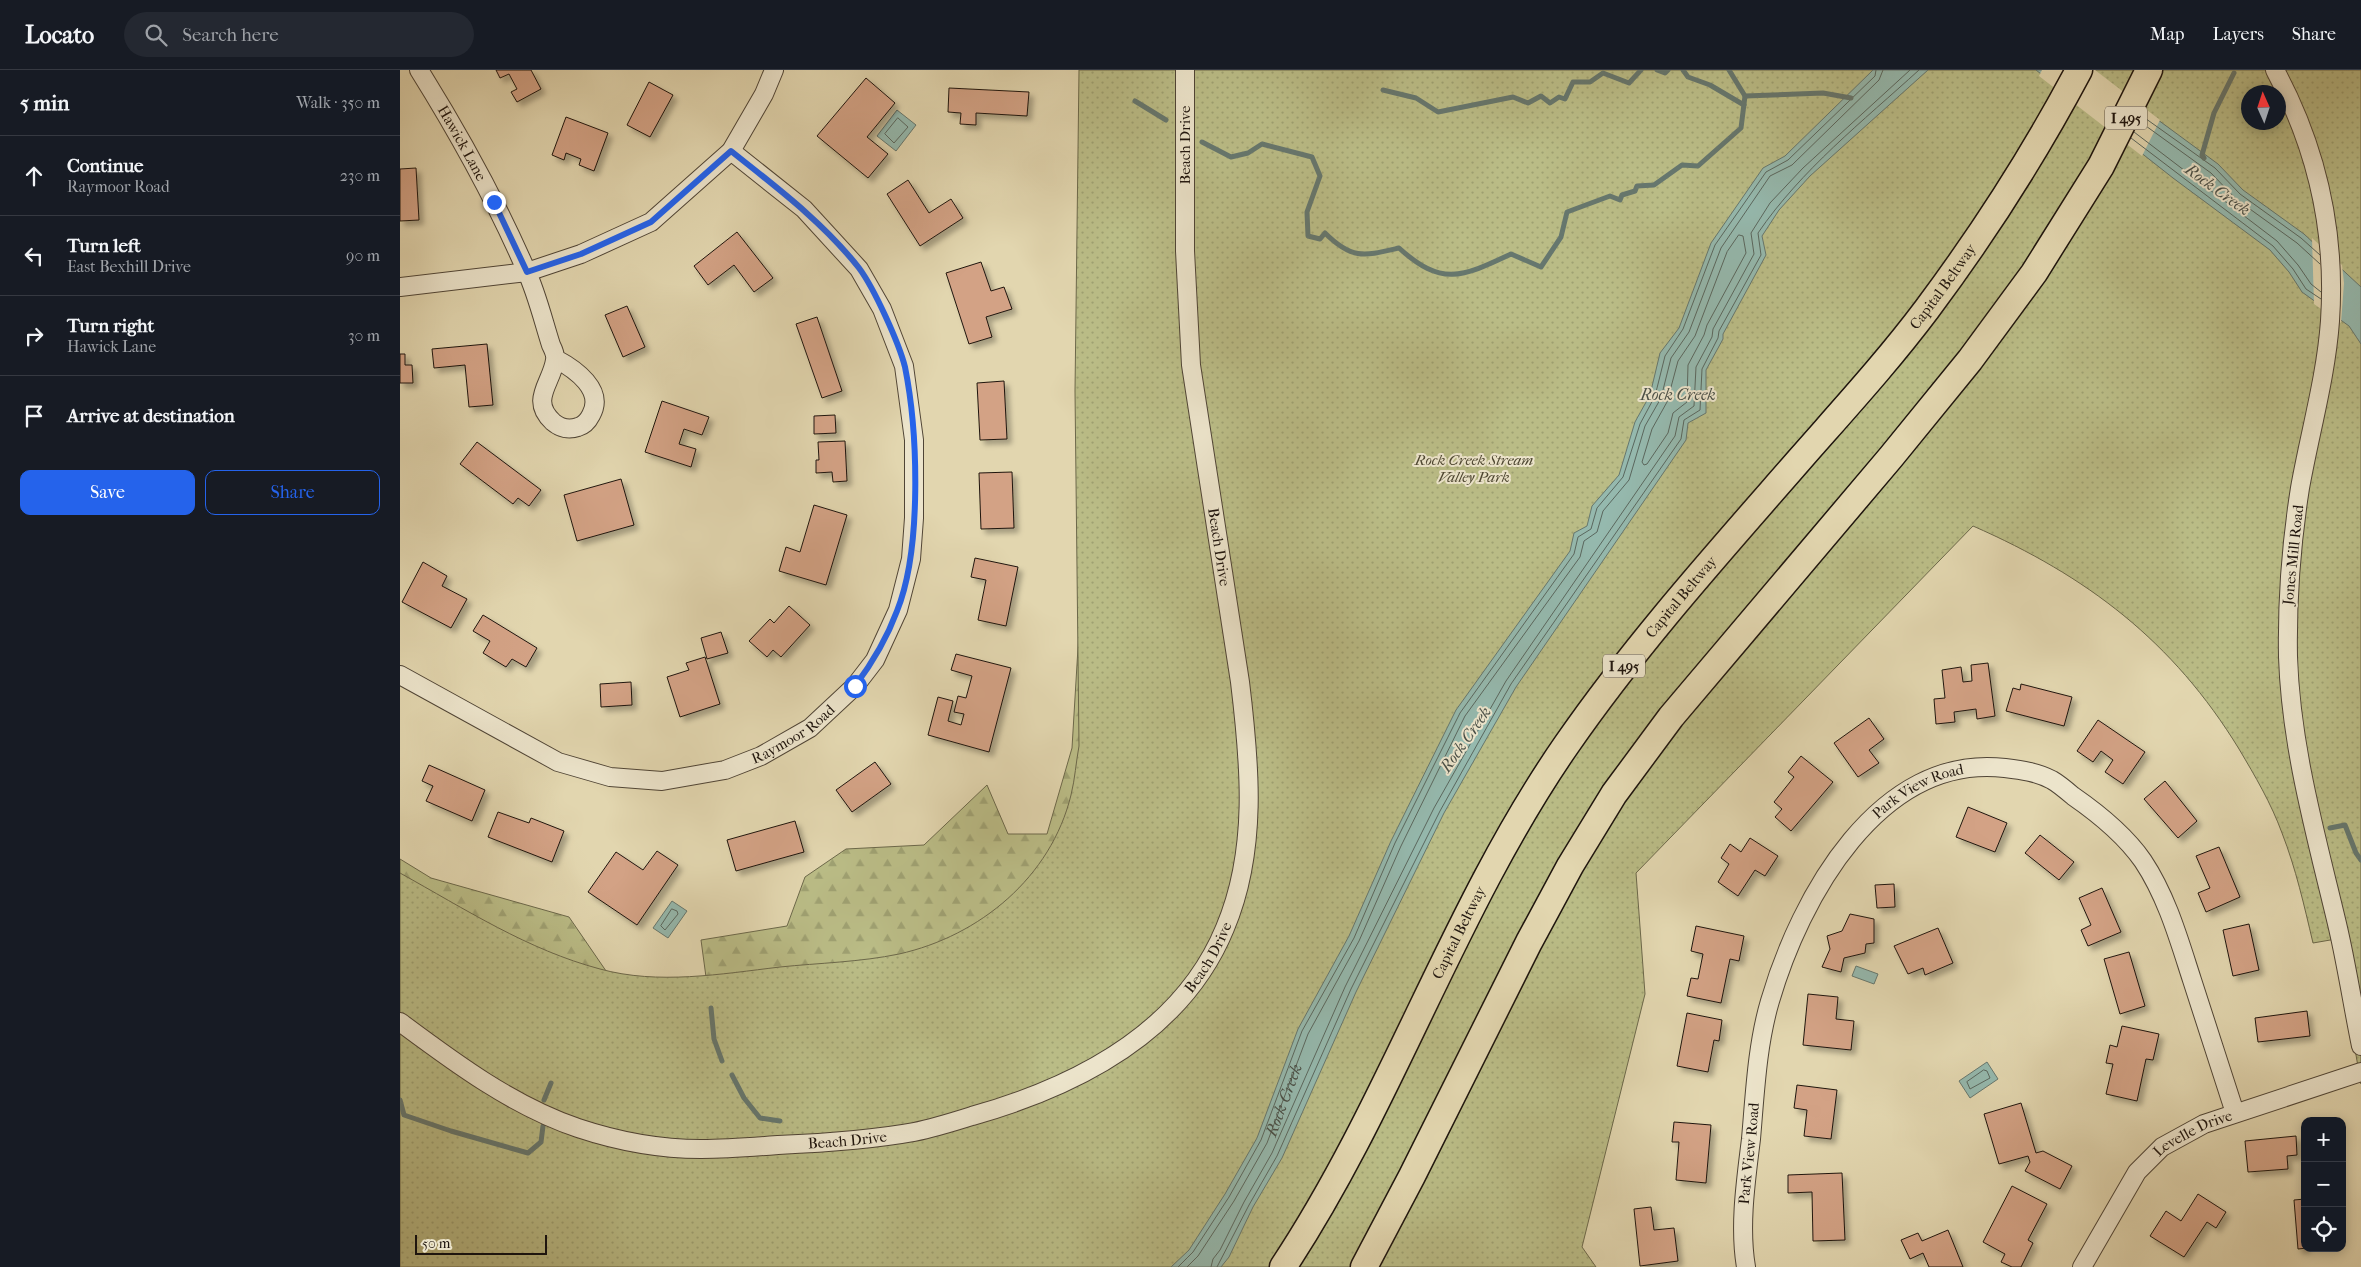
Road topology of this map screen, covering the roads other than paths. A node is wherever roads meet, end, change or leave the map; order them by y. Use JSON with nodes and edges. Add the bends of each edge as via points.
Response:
{"nodes":[{"id":1,"x":419,"y":70,"type":"edge"},
{"id":2,"x":774,"y":70,"type":"edge"},
{"id":3,"x":1185,"y":70,"type":"edge"},
{"id":4,"x":2079,"y":70,"type":"edge"},
{"id":5,"x":2150,"y":70,"type":"edge"},
{"id":6,"x":2275,"y":70,"type":"edge"},
{"id":7,"x":731,"y":151,"type":"junction"},
{"id":8,"x":527,"y":272,"type":"junction"},
{"id":9,"x":400,"y":287,"type":"edge"},
{"id":10,"x":556,"y":358,"type":"dead end"},
{"id":11,"x":400,"y":675,"type":"edge"},
{"id":12,"x":400,"y":1022,"type":"edge"},
{"id":13,"x":2361,"y":1046,"type":"edge"},
{"id":14,"x":2361,"y":1072,"type":"edge"},
{"id":15,"x":2235,"y":1113,"type":"junction"},
{"id":16,"x":1283,"y":1267,"type":"edge"},
{"id":17,"x":1364,"y":1267,"type":"edge"},
{"id":18,"x":1746,"y":1267,"type":"edge"},
{"id":19,"x":2082,"y":1267,"type":"edge"}],
"edges":[{"from":1,"to":8,"type":"street","name":"Hawick Lane","via":[[494,202]]},
{"from":2,"to":7,"type":"street"},
{"from":3,"to":12,"type":"street","name":"Beach Drive","via":[[1186,251],[1192,365],[1240,682],[1249,778],[1248,828],[1241,879],[1225,929],[1181,999],[1150,1030],[1110,1058],[1066,1082],[1011,1105],[915,1132],[799,1144],[701,1149],[665,1147],[578,1128],[496,1088]]},
{"from":4,"to":16,"type":"highway","name":"Capital Beltway","number":"I 495","via":[[2051,124],[1927,309],[1698,576],[1622,669],[1565,747],[1514,829],[1355,1144],[1310,1226]]},
{"from":5,"to":17,"type":"highway","number":"I 495","via":[[2101,166],[2034,272],[1970,360],[1671,717],[1614,794],[1529,942]]},
{"from":6,"to":13,"type":"street","name":"Jones Mill Road","via":[[2291,101],[2319,179],[2329,229],[2330,320],[2320,393],[2300,488],[2289,573],[2288,662],[2305,790]]},
{"from":7,"to":8,"type":"street","via":[[651,222],[581,254]]},
{"from":7,"to":11,"type":"street","name":"Raymoor Road","via":[[804,209],[859,269],[882,309],[904,366],[914,440],[911,559],[898,610],[874,660],[855,686],[810,728],[761,756],[725,770],[662,781],[610,777],[558,762]]},
{"from":8,"to":9,"type":"street"},
{"from":8,"to":10,"type":"street","name":"Hawick Lane"},
{"from":14,"to":15,"type":"street","name":"Levelle Drive"},
{"from":15,"to":18,"type":"street","name":"Park View Road","via":[[2177,934],[2142,859],[2106,820],[2052,780],[2025,770],[1985,766],[1929,777],[1892,799],[1860,830],[1821,883],[1797,925],[1770,1001],[1761,1038],[1742,1246]]},
{"from":15,"to":19,"type":"street","name":"Levelle Drive","via":[[2204,1124],[2162,1147],[2137,1172]]}]}
